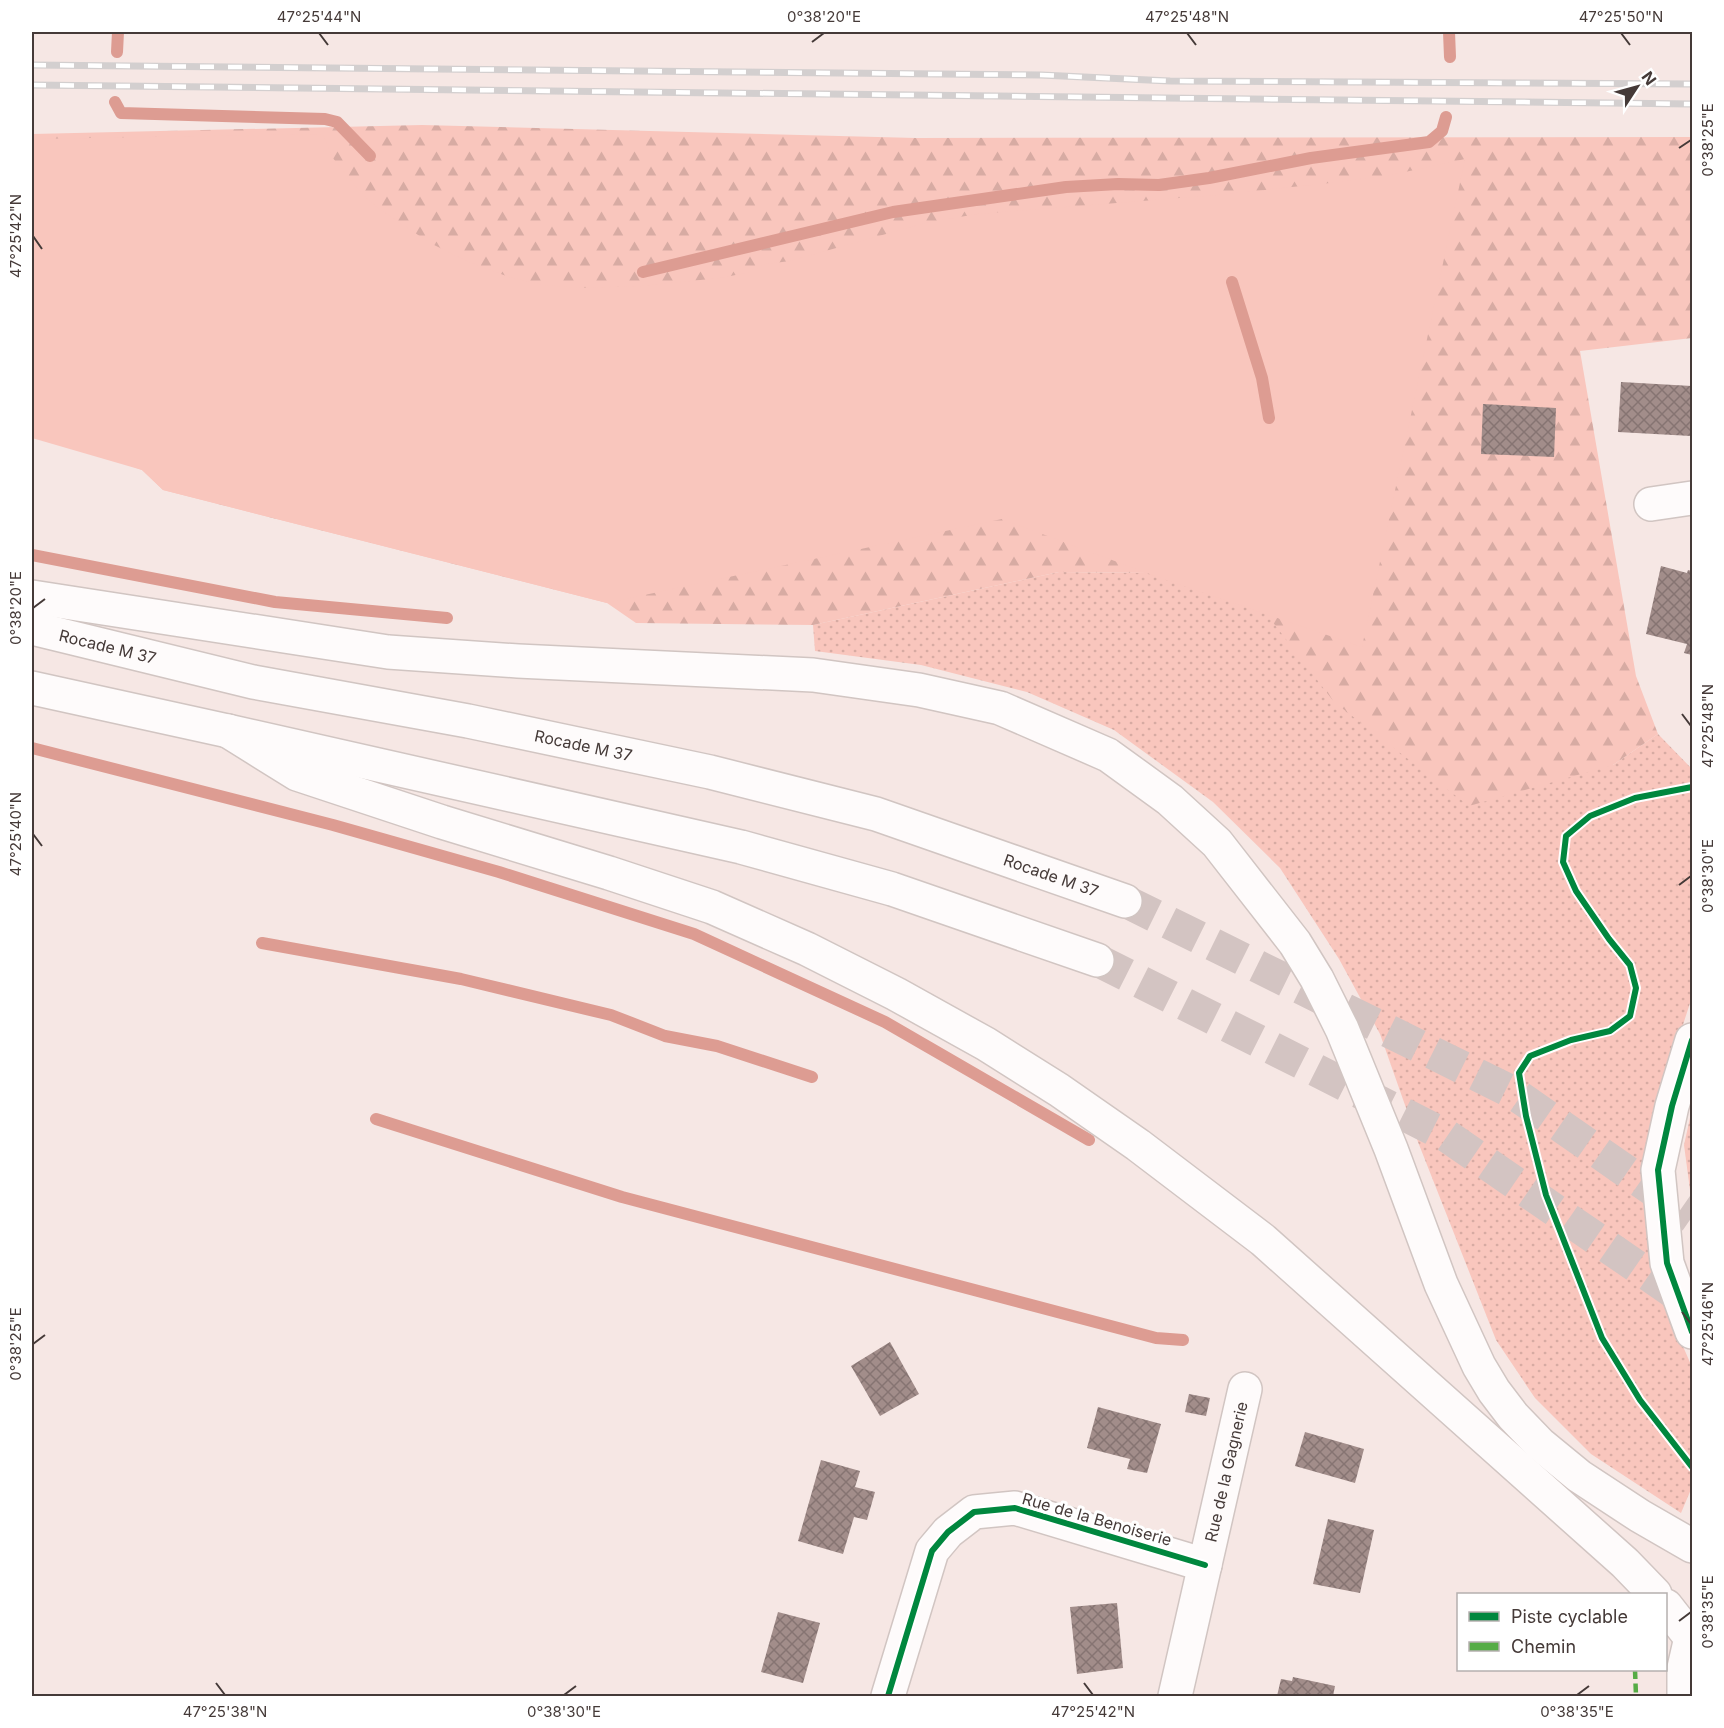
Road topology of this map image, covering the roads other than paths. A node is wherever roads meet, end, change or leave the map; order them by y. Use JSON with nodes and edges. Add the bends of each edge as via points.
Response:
{"nodes":[{"id":1,"x":1692,"y":498,"type":"edge"},
{"id":2,"x":1652,"y":504,"type":"dead end"},
{"id":3,"x":32,"y":597,"type":"edge"},
{"id":4,"x":32,"y":628,"type":"edge"},
{"id":5,"x":32,"y":688,"type":"edge"},
{"id":6,"x":228,"y":730,"type":"junction"},
{"id":7,"x":1125,"y":901,"type":"tunnel mouth"},
{"id":8,"x":1097,"y":960,"type":"tunnel mouth"},
{"id":9,"x":1692,"y":1040,"type":"edge"},
{"id":10,"x":1692,"y":1332,"type":"edge"},
{"id":11,"x":1245,"y":1389,"type":"dead end"},
{"id":12,"x":1692,"y":1546,"type":"edge"},
{"id":13,"x":1205,"y":1565,"type":"junction"},
{"id":14,"x":1654,"y":1593,"type":"edge"},
{"id":15,"x":1667,"y":1608,"type":"edge"},
{"id":16,"x":1692,"y":1635,"type":"edge"},
{"id":17,"x":888,"y":1696,"type":"edge"},
{"id":18,"x":1175,"y":1696,"type":"edge"},
{"id":19,"x":1684,"y":1696,"type":"edge"}],
"edges":[{"from":1,"to":2,"type":"main road"},
{"from":3,"to":12,"type":"main road","via":[[388,652],[813,675],[920,690],[1000,708],[1108,755],[1170,800],[1217,843],[1295,943],[1317,979],[1379,1118],[1441,1284],[1494,1391],[1540,1444],[1579,1476]]},
{"from":4,"to":7,"type":"main road","name":"Rocade M 37","via":[[253,682],[468,721],[710,772],[876,814]]},
{"from":5,"to":6,"type":"main road"},
{"from":6,"to":8,"type":"main road","via":[[741,847],[892,889]]},
{"from":6,"to":14,"type":"main road","via":[[297,774],[712,908],[807,949],[986,1044],[1138,1145],[1263,1240]]},
{"from":9,"to":10,"type":"main road","via":[[1658,1170],[1667,1263]]},
{"from":11,"to":13,"type":"main road","name":"Rue de la Gagnerie"},
{"from":13,"to":17,"type":"main road","name":"Rue de la Benoiserie","via":[[1014,1508],[974,1512],[948,1532],[932,1551]]},
{"from":13,"to":18,"type":"main road","name":"Rue de la Gagnerie"},
{"from":15,"to":16,"type":"main road"},
{"from":16,"to":19,"type":"main road","via":[[1684,1668]]}]}
